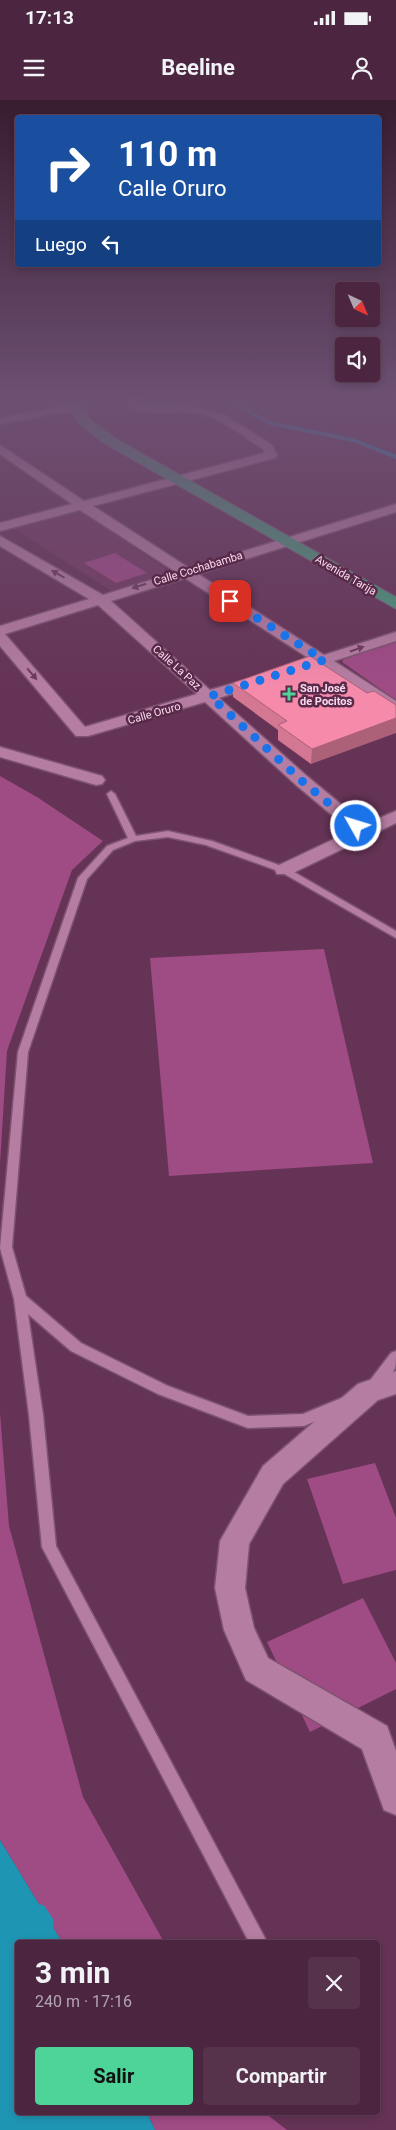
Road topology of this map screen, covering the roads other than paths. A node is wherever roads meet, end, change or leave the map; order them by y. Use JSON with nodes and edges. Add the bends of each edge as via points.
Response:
{"nodes":[{"id":1,"x":67,"y":495,"type":"edge"},
{"id":2,"x":122,"y":495,"type":"edge"},
{"id":3,"x":205,"y":495,"type":"edge"},
{"id":4,"x":82,"y":505,"type":"junction"},
{"id":5,"x":396,"y":508,"type":"edge"},
{"id":6,"x":0,"y":526,"type":"edge"},
{"id":7,"x":0,"y":540,"type":"edge"},
{"id":8,"x":286,"y":540,"type":"junction"},
{"id":9,"x":184,"y":572,"type":"junction"},
{"id":10,"x":100,"y":598,"type":"junction"},
{"id":11,"x":396,"y":604,"type":"edge"},
{"id":12,"x":0,"y":631,"type":"edge"},
{"id":13,"x":396,"y":636,"type":"edge"},
{"id":14,"x":0,"y":638,"type":"edge"},
{"id":15,"x":324,"y":660,"type":"junction"},
{"id":16,"x":295,"y":669,"type":"edge"},
{"id":17,"x":276,"y":675,"type":"edge"},
{"id":18,"x":210,"y":696,"type":"junction"},
{"id":19,"x":396,"y":708,"type":"edge"},
{"id":20,"x":0,"y":752,"type":"edge"},
{"id":21,"x":96,"y":780,"type":"dead end"},
{"id":22,"x":111,"y":794,"type":"dead end"},
{"id":23,"x":394,"y":820,"type":"edge"},
{"id":24,"x":364,"y":832,"type":"junction"},
{"id":25,"x":133,"y":839,"type":"junction"},
{"id":26,"x":284,"y":870,"type":"junction"},
{"id":27,"x":396,"y":935,"type":"edge"},
{"id":28,"x":20,"y":1299,"type":"junction"},
{"id":29,"x":396,"y":1358,"type":"edge"},
{"id":30,"x":396,"y":1382,"type":"edge"},
{"id":31,"x":368,"y":1392,"type":"junction"},
{"id":32,"x":396,"y":1798,"type":"edge"},
{"id":33,"x":257,"y":1940,"type":"edge"}],
"edges":[{"from":1,"to":4,"type":"street"},
{"from":2,"to":4,"type":"street"},
{"from":3,"to":8,"type":"highway","name":"Avenida Tarija"},
{"from":4,"to":6,"type":"street"},
{"from":4,"to":9,"type":"street"},
{"from":5,"to":8,"type":"street","name":"Calle Cochabamba"},
{"from":10,"to":7,"type":"street","name":"Calle La Paz","one_way":true},
{"from":8,"to":9,"type":"street","name":"Calle Cochabamba"},
{"from":8,"to":11,"type":"highway","name":"Avenida Tarija"},
{"from":9,"to":10,"type":"street","name":"Calle Cochabamba","one_way":true},
{"from":9,"to":15,"type":"street"},
{"from":10,"to":12,"type":"street","name":"Calle Cochabamba"},
{"from":10,"to":18,"type":"street","name":"Calle La Paz"},
{"from":15,"to":13,"type":"street","one_way":true},
{"from":14,"to":18,"type":"street","name":"Calle Oruro","one_way":true,"via":[[82,733]]},
{"from":15,"to":16,"type":"street"},
{"from":15,"to":19,"type":"street"},
{"from":17,"to":18,"type":"street","name":"Calle Oruro"},
{"from":18,"to":24,"type":"street","name":"Calle La Paz","via":[[302,781]]},
{"from":20,"to":21,"type":"street"},
{"from":22,"to":25,"type":"lane"},
{"from":23,"to":24,"type":"street"},
{"from":24,"to":26,"type":"street"},
{"from":25,"to":26,"type":"lane","via":[[168,834],[209,843]]},
{"from":25,"to":28,"type":"lane","via":[[110,848],[82,878],[23,1052],[6,1247]]},
{"from":26,"to":27,"type":"lane"},
{"from":28,"to":31,"type":"lane","via":[[76,1347],[163,1390],[248,1422],[304,1420]]},
{"from":28,"to":33,"type":"lane","via":[[49,1547]]},
{"from":29,"to":31,"type":"lane"},
{"from":30,"to":31,"type":"street"},
{"from":31,"to":32,"type":"street","via":[[273,1475],[235,1541],[230,1588],[239,1630],[257,1669],[375,1738]]}]}
